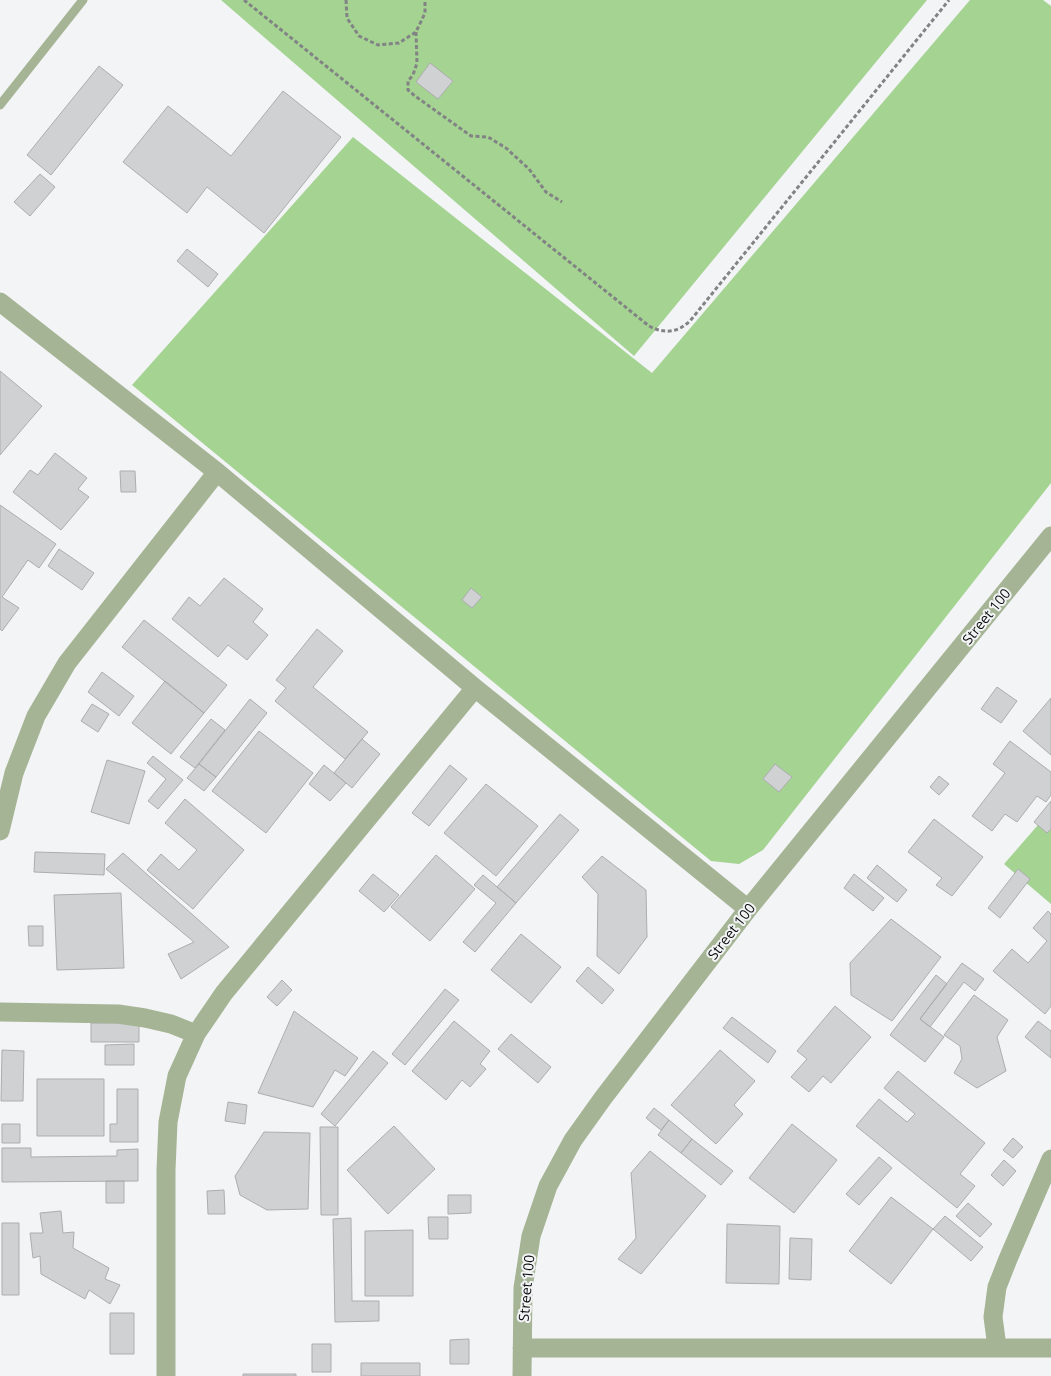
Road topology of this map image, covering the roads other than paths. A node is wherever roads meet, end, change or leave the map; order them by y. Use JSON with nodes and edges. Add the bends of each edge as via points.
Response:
{"nodes":[{"id":1,"x":83,"y":0,"type":"edge"},
{"id":2,"x":0,"y":105,"type":"edge"},
{"id":3,"x":0,"y":302,"type":"edge"},
{"id":4,"x":217,"y":472,"type":"junction"},
{"id":5,"x":1051,"y":536,"type":"edge"},
{"id":6,"x":475,"y":688,"type":"junction"},
{"id":7,"x":0,"y":832,"type":"edge"},
{"id":8,"x":748,"y":908,"type":"junction"},
{"id":9,"x":0,"y":1012,"type":"edge"},
{"id":10,"x":196,"y":1034,"type":"junction"},
{"id":11,"x":1051,"y":1159,"type":"edge"},
{"id":12,"x":996,"y":1347,"type":"junction"},
{"id":13,"x":522,"y":1348,"type":"junction"},
{"id":14,"x":1051,"y":1348,"type":"edge"},
{"id":15,"x":166,"y":1376,"type":"edge"},
{"id":16,"x":522,"y":1376,"type":"edge"}],
"edges":[{"from":1,"to":2,"type":"lane"},
{"from":3,"to":4,"type":"street"},
{"from":4,"to":6,"type":"street"},
{"from":4,"to":7,"type":"street","via":[[67,664],[36,716],[14,773]]},
{"from":5,"to":8,"type":"street","name":"Street 100"},
{"from":6,"to":8,"type":"street"},
{"from":6,"to":10,"type":"street","via":[[224,993]]},
{"from":8,"to":13,"type":"street","name":"Street 100","via":[[603,1098],[573,1140],[548,1186],[531,1236],[524,1288]]},
{"from":9,"to":10,"type":"street","via":[[118,1014],[171,1024]]},
{"from":10,"to":15,"type":"street","via":[[177,1076],[168,1122]]},
{"from":11,"to":12,"type":"street","via":[[997,1287],[993,1317]]},
{"from":12,"to":13,"type":"street"},
{"from":12,"to":14,"type":"street"},
{"from":13,"to":16,"type":"street","name":"Street 100"}]}
